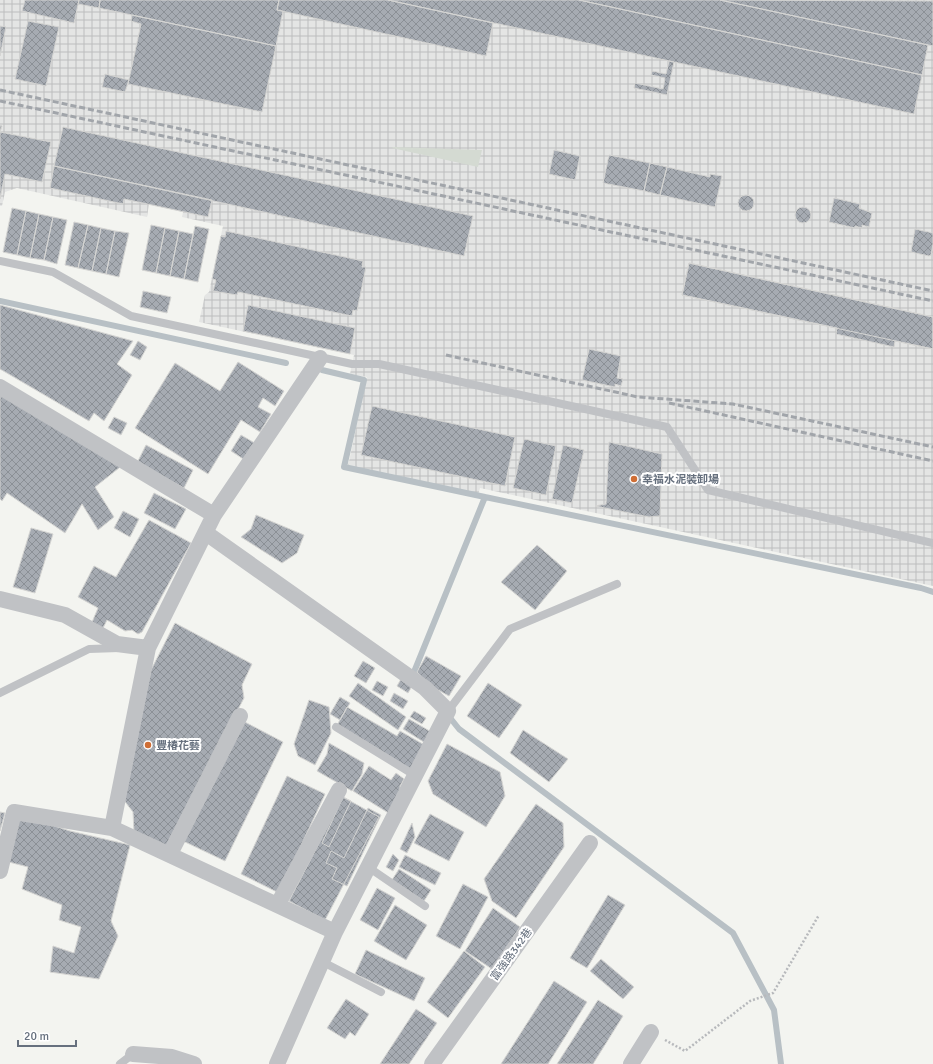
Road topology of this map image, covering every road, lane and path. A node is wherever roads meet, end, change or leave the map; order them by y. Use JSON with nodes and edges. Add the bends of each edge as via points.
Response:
{"nodes":[{"id":1,"x":0,"y":261,"type":"edge"},
{"id":2,"x":320,"y":358,"type":"junction"},
{"id":3,"x":0,"y":387,"type":"edge"},
{"id":4,"x":214,"y":515,"type":"junction"},
{"id":5,"x":206,"y":533,"type":"junction"},
{"id":6,"x":933,"y":543,"type":"edge"},
{"id":7,"x":617,"y":584,"type":"dead end"},
{"id":8,"x":0,"y":599,"type":"edge"},
{"id":9,"x":148,"y":648,"type":"junction"},
{"id":10,"x":0,"y":694,"type":"edge"},
{"id":11,"x":448,"y":711,"type":"junction"},
{"id":12,"x":240,"y":716,"type":"dead end"},
{"id":13,"x":336,"y":727,"type":"dead end"},
{"id":14,"x":416,"y":776,"type":"junction"},
{"id":15,"x":339,"y":790,"type":"dead end"},
{"id":16,"x":112,"y":828,"type":"junction"},
{"id":17,"x":590,"y":843,"type":"dead end"},
{"id":18,"x":170,"y":854,"type":"junction"},
{"id":19,"x":368,"y":867,"type":"junction"},
{"id":20,"x":0,"y":871,"type":"edge"},
{"id":21,"x":278,"y":904,"type":"junction"},
{"id":22,"x":425,"y":906,"type":"dead end"},
{"id":23,"x":819,"y":915,"type":"dead end"},
{"id":24,"x":335,"y":932,"type":"junction"},
{"id":25,"x":322,"y":961,"type":"junction"},
{"id":26,"x":381,"y":992,"type":"dead end"},
{"id":27,"x":651,"y":1032,"type":"joint"},
{"id":28,"x":133,"y":1054,"type":"joint"},
{"id":29,"x":120,"y":1064,"type":"edge"},
{"id":30,"x":194,"y":1064,"type":"edge"},
{"id":31,"x":276,"y":1064,"type":"edge"},
{"id":32,"x":432,"y":1064,"type":"edge"},
{"id":33,"x":631,"y":1064,"type":"edge"}],
"edges":[{"from":1,"to":2,"type":"lane","via":[[53,272],[131,316]]},
{"from":2,"to":4,"type":"street"},
{"from":2,"to":6,"type":"lane","via":[[352,364],[379,364],[668,427],[708,490]]},
{"from":3,"to":4,"type":"street"},
{"from":4,"to":5,"type":"street"},
{"from":5,"to":9,"type":"street"},
{"from":5,"to":11,"type":"street","via":[[425,688]]},
{"from":7,"to":11,"type":"lane","via":[[510,629]]},
{"from":8,"to":9,"type":"street","via":[[65,615],[117,644]]},
{"from":9,"to":10,"type":"lane","via":[[89,648]]},
{"from":9,"to":16,"type":"street"},
{"from":11,"to":14,"type":"street"},
{"from":12,"to":18,"type":"street"},
{"from":13,"to":14,"type":"lane"},
{"from":14,"to":19,"type":"street"},
{"from":15,"to":21,"type":"street"},
{"from":16,"to":18,"type":"street"},
{"from":16,"to":20,"type":"street","via":[[14,812]]},
{"from":17,"to":32,"type":"street","name":"富強路342巷"},
{"from":18,"to":21,"type":"street"},
{"from":19,"to":22,"type":"lane"},
{"from":19,"to":24,"type":"street"},
{"from":21,"to":24,"type":"street"},
{"from":23,"to":27,"type":"path","via":[[773,993],[750,1001],[685,1051]]},
{"from":24,"to":25,"type":"street"},
{"from":25,"to":26,"type":"lane"},
{"from":25,"to":31,"type":"street"},
{"from":27,"to":33,"type":"street"},
{"from":28,"to":29,"type":"lane"},
{"from":28,"to":30,"type":"street","via":[[172,1057]]}]}
